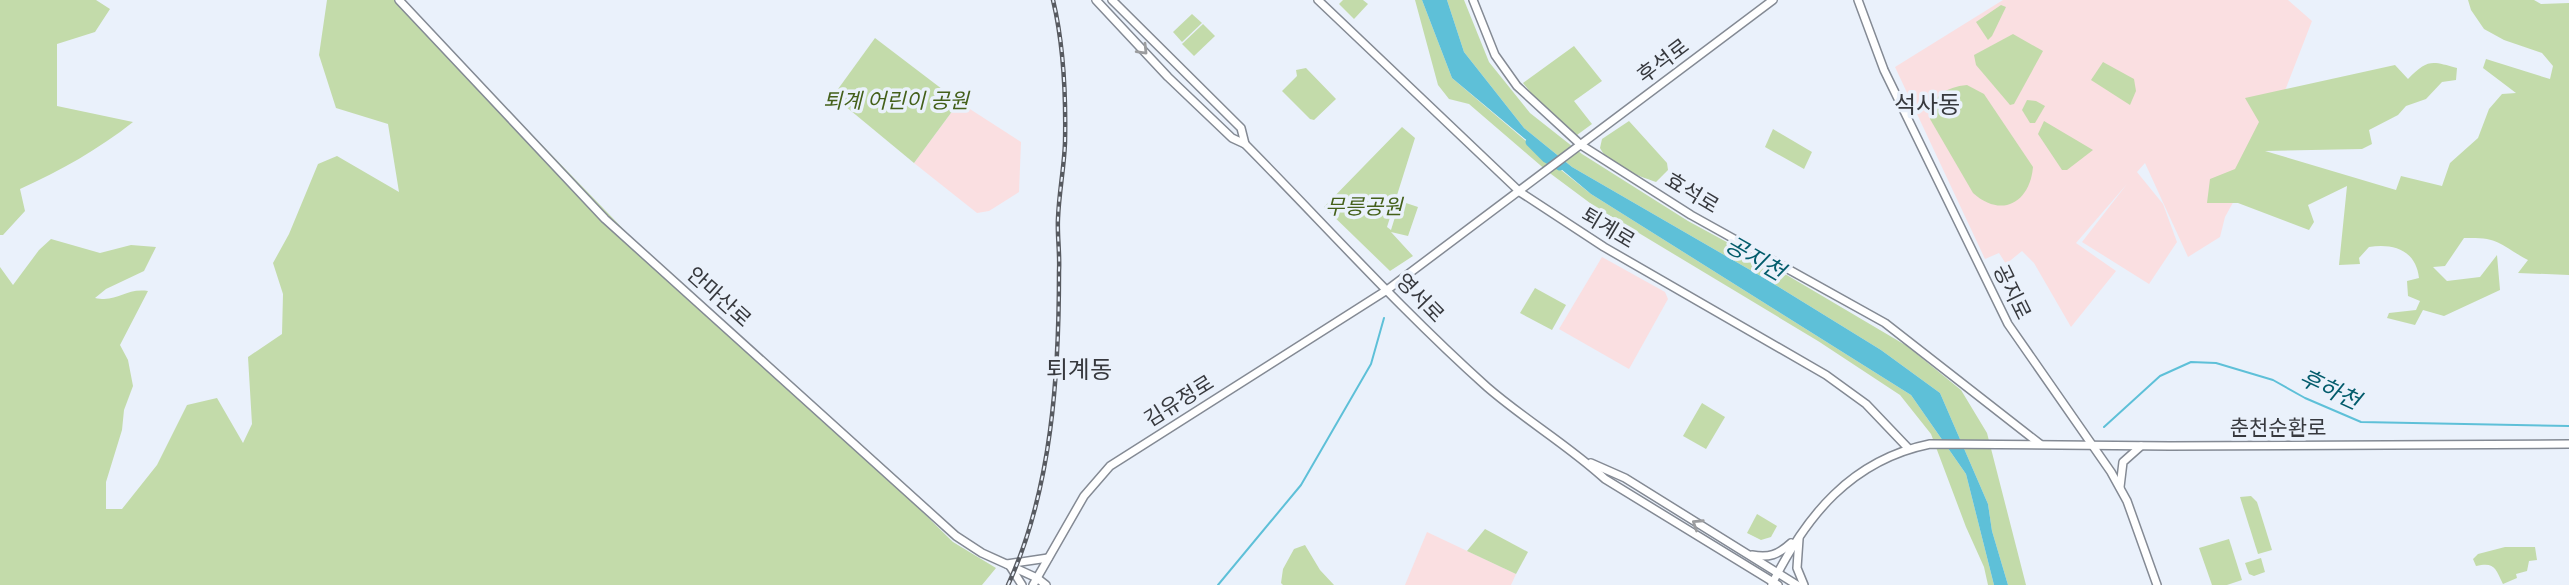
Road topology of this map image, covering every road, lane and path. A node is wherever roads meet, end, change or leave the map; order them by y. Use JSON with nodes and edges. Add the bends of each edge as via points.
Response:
{"nodes":[{"id":1,"x":399,"y":0,"type":"edge"},
{"id":2,"x":1096,"y":0,"type":"edge"},
{"id":3,"x":1112,"y":0,"type":"edge"},
{"id":4,"x":1318,"y":0,"type":"edge"},
{"id":5,"x":1473,"y":0,"type":"edge"},
{"id":6,"x":1773,"y":0,"type":"edge"},
{"id":7,"x":1858,"y":0,"type":"edge"},
{"id":8,"x":1245,"y":144,"type":"junction"},
{"id":9,"x":1581,"y":145,"type":"junction"},
{"id":10,"x":1520,"y":192,"type":"junction"},
{"id":11,"x":1387,"y":290,"type":"junction"},
{"id":12,"x":2040,"y":444,"type":"junction"},
{"id":13,"x":2569,"y":444,"type":"edge"},
{"id":14,"x":2094,"y":446,"type":"junction"},
{"id":15,"x":2141,"y":446,"type":"junction"},
{"id":16,"x":1908,"y":448,"type":"junction"},
{"id":17,"x":1584,"y":460,"type":"junction"},
{"id":18,"x":2120,"y":488,"type":"junction"},
{"id":19,"x":1800,"y":535,"type":"junction"},
{"id":20,"x":1730,"y":545,"type":"junction"},
{"id":21,"x":1724,"y":552,"type":"junction"},
{"id":22,"x":1745,"y":553,"type":"junction"},
{"id":23,"x":1048,"y":558,"type":"junction"},
{"id":24,"x":1008,"y":565,"type":"junction"},
{"id":25,"x":1775,"y":580,"type":"edge"},
{"id":26,"x":1035,"y":581,"type":"edge"},
{"id":27,"x":1022,"y":585,"type":"edge"},
{"id":28,"x":1046,"y":585,"type":"edge"},
{"id":29,"x":1797,"y":585,"type":"edge"},
{"id":30,"x":1804,"y":585,"type":"edge"},
{"id":31,"x":2157,"y":585,"type":"edge"}],
"edges":[{"from":1,"to":24,"type":"street","name":"안마산로","via":[[605,219],[956,536]]},
{"from":2,"to":8,"type":"street","name":"영서로","one_way":true,"via":[[1231,138]]},
{"from":3,"to":8,"type":"street","name":"영서로","via":[[1241,128]]},
{"from":4,"to":10,"type":"street","name":"퇴계로"},
{"from":5,"to":9,"type":"street","name":"효석로","via":[[1495,55],[1517,86]]},
{"from":6,"to":9,"type":"street","name":"후석로"},
{"from":7,"to":14,"type":"street","name":"공지로","via":[[1884,70],[2008,324]]},
{"from":8,"to":11,"type":"street","name":"영서로"},
{"from":9,"to":10,"type":"street","name":"후석로"},
{"from":9,"to":12,"type":"street","name":"효석로","via":[[1691,215],[1885,323]]},
{"from":10,"to":11,"type":"street"},
{"from":10,"to":16,"type":"street","name":"퇴계로","via":[[1604,247],[1826,375],[1866,404]]},
{"from":11,"to":17,"type":"street","name":"영서로","via":[[1490,389]]},
{"from":11,"to":23,"type":"street","name":"김유정로","via":[[1110,466],[1084,496]]},
{"from":12,"to":14,"type":"street","name":"춘천순환로"},
{"from":12,"to":16,"type":"street","name":"춘천순환로","via":[[1936,443]]},
{"from":13,"to":15,"type":"street","name":"춘천순환로"},
{"from":14,"to":15,"type":"street","name":"춘천순환로"},
{"from":14,"to":18,"type":"street","name":"공지로"},
{"from":15,"to":18,"type":"street","via":[[2123,462]]},
{"from":16,"to":19,"type":"street","via":[[1836,490]]},
{"from":20,"to":17,"type":"street","name":"영서로","one_way":true,"via":[[1625,478]]},
{"from":17,"to":21,"type":"street","name":"영서로","via":[[1605,479]]},
{"from":18,"to":31,"type":"street","name":"공지로"},
{"from":19,"to":22,"type":"street","via":[[1783,551],[1768,557]]},
{"from":19,"to":25,"type":"street"},
{"from":19,"to":30,"type":"street","via":[[1797,568]]},
{"from":20,"to":21,"type":"street","via":[[1731,551]]},
{"from":20,"to":22,"type":"street","name":"영서로"},
{"from":21,"to":25,"type":"street","name":"영서로"},
{"from":22,"to":25,"type":"street","name":"영서로"},
{"from":23,"to":24,"type":"street"},
{"from":23,"to":26,"type":"street","name":"김유정로"},
{"from":24,"to":26,"type":"street","name":"안마산로"},
{"from":24,"to":27,"type":"street"},
{"from":25,"to":29,"type":"street","name":"영서로"},
{"from":26,"to":28,"type":"street","name":"안마산로"}]}
